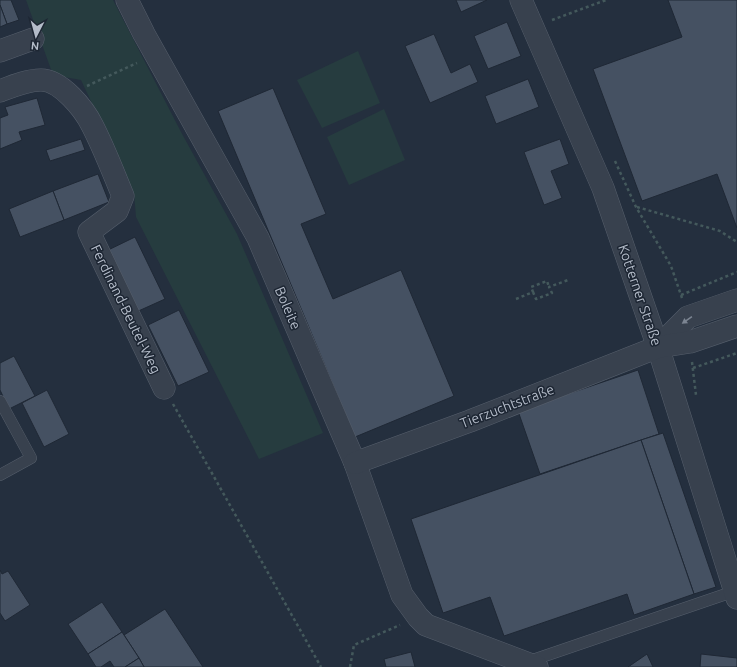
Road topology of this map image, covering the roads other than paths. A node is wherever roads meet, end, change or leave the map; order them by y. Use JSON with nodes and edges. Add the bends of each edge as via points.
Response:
{"nodes":[{"id":1,"x":127,"y":0,"type":"edge"},
{"id":2,"x":521,"y":0,"type":"edge"},
{"id":3,"x":32,"y":38,"type":"dead end"},
{"id":4,"x":0,"y":51,"type":"edge"},
{"id":5,"x":0,"y":91,"type":"edge"},
{"id":6,"x":737,"y":300,"type":"edge"},
{"id":7,"x":737,"y":326,"type":"edge"},
{"id":8,"x":658,"y":347,"type":"junction"},
{"id":9,"x":164,"y":388,"type":"road end"},
{"id":10,"x":0,"y":401,"type":"edge"},
{"id":11,"x":355,"y":463,"type":"junction"},
{"id":12,"x":0,"y":475,"type":"edge"},
{"id":13,"x":736,"y":595,"type":"edge"},
{"id":14,"x":531,"y":665,"type":"edge"}],
"edges":[{"from":1,"to":11,"type":"street","name":"Boleite","via":[[258,238]]},
{"from":2,"to":8,"type":"street","name":"Kotterner Straße","via":[[603,188]]},
{"from":3,"to":4,"type":"street"},
{"from":5,"to":9,"type":"street","name":"Ferdinand-Beutel-Weg","via":[[21,83],[42,80],[57,84],[70,94],[92,124],[123,196],[117,212],[89,232]]},
{"from":6,"to":8,"type":"street","one_way":true,"via":[[688,317]]},
{"from":7,"to":8,"type":"street","via":[[690,342]]},
{"from":8,"to":11,"type":"street","name":"Tierzuchtstraße"},
{"from":8,"to":13,"type":"street","name":"Kotterner Straße"},
{"from":10,"to":12,"type":"lane","via":[[31,458]]},
{"from":11,"to":14,"type":"street","name":"Boleite","via":[[402,595],[422,621]]},
{"from":13,"to":14,"type":"lane"}]}
